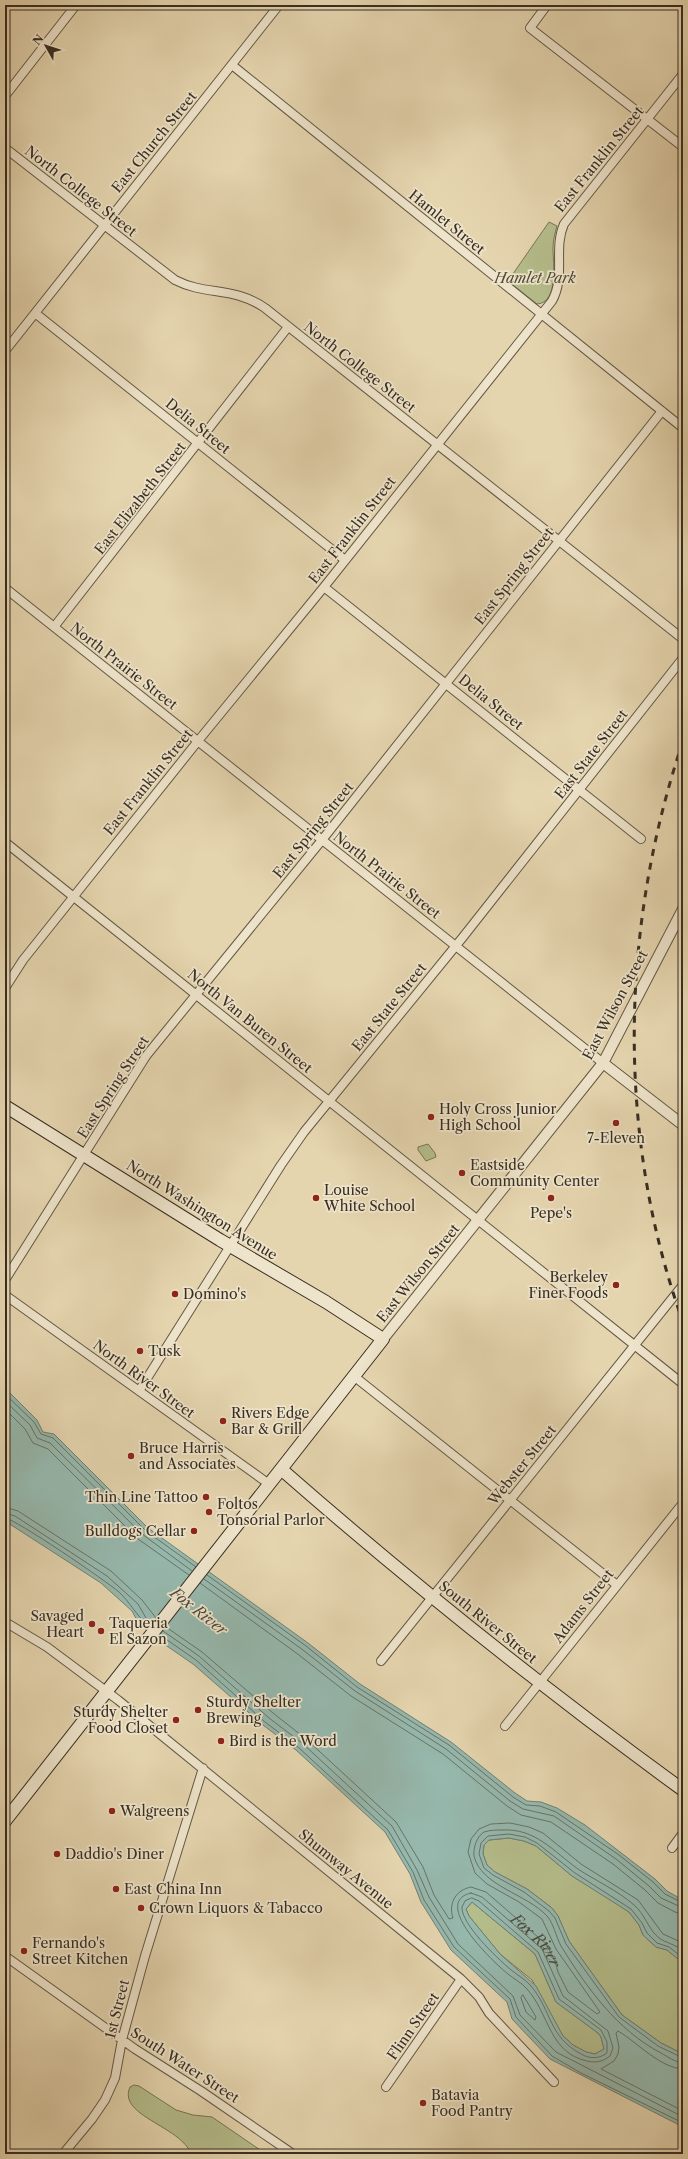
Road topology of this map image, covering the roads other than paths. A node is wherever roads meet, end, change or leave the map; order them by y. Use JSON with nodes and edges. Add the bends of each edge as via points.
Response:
{"nodes":[{"id":1,"x":76,"y":5,"type":"edge"},
{"id":2,"x":279,"y":5,"type":"edge"},
{"id":3,"x":547,"y":5,"type":"edge"},
{"id":4,"x":232,"y":65,"type":"junction"},
{"id":5,"x":683,"y":74,"type":"edge"},
{"id":6,"x":5,"y":96,"type":"edge"},
{"id":7,"x":648,"y":119,"type":"junction"},
{"id":8,"x":683,"y":147,"type":"edge"},
{"id":9,"x":5,"y":148,"type":"edge"},
{"id":10,"x":104,"y":225,"type":"junction"},
{"id":11,"x":35,"y":312,"type":"junction"},
{"id":12,"x":541,"y":315,"type":"junction"},
{"id":13,"x":288,"y":327,"type":"junction"},
{"id":14,"x":5,"y":351,"type":"edge"},
{"id":15,"x":662,"y":412,"type":"junction"},
{"id":16,"x":683,"y":428,"type":"edge"},
{"id":17,"x":199,"y":444,"type":"junction"},
{"id":18,"x":437,"y":444,"type":"junction"},
{"id":19,"x":558,"y":540,"type":"junction"},
{"id":20,"x":345,"y":560,"type":"junction"},
{"id":21,"x":324,"y":587,"type":"junction"},
{"id":22,"x":5,"y":588,"type":"edge"},
{"id":23,"x":54,"y":627,"type":"junction"},
{"id":24,"x":683,"y":639,"type":"edge"},
{"id":25,"x":683,"y":658,"type":"edge"},
{"id":26,"x":446,"y":683,"type":"junction"},
{"id":27,"x":198,"y":741,"type":"junction"},
{"id":28,"x":579,"y":790,"type":"junction"},
{"id":29,"x":641,"y":839,"type":"dead end"},
{"id":30,"x":322,"y":840,"type":"junction"},
{"id":31,"x":5,"y":842,"type":"edge"},
{"id":32,"x":73,"y":897,"type":"junction"},
{"id":33,"x":683,"y":909,"type":"edge"},
{"id":34,"x":456,"y":945,"type":"junction"},
{"id":35,"x":5,"y":988,"type":"edge"},
{"id":36,"x":196,"y":995,"type":"junction"},
{"id":37,"x":603,"y":1063,"type":"junction"},
{"id":38,"x":329,"y":1101,"type":"junction"},
{"id":39,"x":5,"y":1106,"type":"edge"},
{"id":40,"x":683,"y":1125,"type":"edge"},
{"id":41,"x":84,"y":1155,"type":"junction"},
{"id":42,"x":478,"y":1221,"type":"junction"},
{"id":43,"x":230,"y":1246,"type":"junction"},
{"id":44,"x":5,"y":1280,"type":"edge"},
{"id":45,"x":683,"y":1285,"type":"edge"},
{"id":46,"x":5,"y":1295,"type":"edge"},
{"id":47,"x":383,"y":1339,"type":"junction"},
{"id":48,"x":635,"y":1345,"type":"junction"},
{"id":49,"x":355,"y":1377,"type":"junction"},
{"id":50,"x":683,"y":1384,"type":"edge"},
{"id":51,"x":140,"y":1391,"type":"junction"},
{"id":52,"x":281,"y":1469,"type":"junction"},
{"id":53,"x":269,"y":1484,"type":"junction"},
{"id":54,"x":510,"y":1500,"type":"junction"},
{"id":55,"x":683,"y":1503,"type":"edge"},
{"id":56,"x":617,"y":1585,"type":"junction"},
{"id":57,"x":433,"y":1596,"type":"junction"},
{"id":58,"x":5,"y":1622,"type":"edge"},
{"id":59,"x":381,"y":1662,"type":"dead end"},
{"id":60,"x":540,"y":1682,"type":"junction"},
{"id":61,"x":107,"y":1692,"type":"junction"},
{"id":62,"x":505,"y":1726,"type":"dead end"},
{"id":63,"x":203,"y":1768,"type":"junction"},
{"id":64,"x":683,"y":1790,"type":"edge"},
{"id":65,"x":5,"y":1821,"type":"edge"},
{"id":66,"x":683,"y":1833,"type":"edge"},
{"id":67,"x":672,"y":1848,"type":"dead end"},
{"id":68,"x":5,"y":1956,"type":"edge"},
{"id":69,"x":460,"y":1979,"type":"junction"},
{"id":70,"x":122,"y":2040,"type":"junction"},
{"id":71,"x":554,"y":2082,"type":"dead end"},
{"id":72,"x":386,"y":2087,"type":"dead end"},
{"id":73,"x":63,"y":2154,"type":"edge"},
{"id":74,"x":293,"y":2154,"type":"edge"}],
"edges":[{"from":1,"to":6,"type":"street"},
{"from":2,"to":4,"type":"street","name":"East Church Street"},
{"from":3,"to":7,"type":"street","via":[[530,28]]},
{"from":4,"to":10,"type":"street","name":"East Church Street"},
{"from":4,"to":12,"type":"street","name":"Hamlet Street"},
{"from":5,"to":7,"type":"street","name":"East Franklin Street"},
{"from":7,"to":8,"type":"street"},
{"from":7,"to":12,"type":"street","name":"East Franklin Street","via":[[564,224],[559,239],[558,287],[552,301]]},
{"from":9,"to":10,"type":"street","name":"North College Street"},
{"from":10,"to":11,"type":"street","name":"East Church Street"},
{"from":10,"to":13,"type":"street","name":"North College Street","via":[[175,280],[198,289],[230,292],[249,298]]},
{"from":11,"to":14,"type":"street","name":"East Church Street"},
{"from":11,"to":17,"type":"street","name":"Delia Street"},
{"from":12,"to":15,"type":"street","name":"Hamlet Street"},
{"from":12,"to":18,"type":"street","name":"East Franklin Street"},
{"from":13,"to":17,"type":"street","name":"East Elizabeth Street"},
{"from":13,"to":18,"type":"street","name":"North College Street"},
{"from":15,"to":16,"type":"street","name":"Hamlet Street"},
{"from":15,"to":19,"type":"street","name":"East Spring Street"},
{"from":17,"to":20,"type":"street","name":"Delia Street"},
{"from":17,"to":23,"type":"street","name":"East Elizabeth Street"},
{"from":18,"to":19,"type":"street","name":"North College Street"},
{"from":18,"to":20,"type":"street","name":"East Franklin Street"},
{"from":19,"to":24,"type":"street","name":"North College Street"},
{"from":19,"to":26,"type":"street","name":"East Spring Street"},
{"from":20,"to":21,"type":"street","name":"East Franklin Street"},
{"from":21,"to":26,"type":"street","name":"Delia Street"},
{"from":21,"to":27,"type":"street","name":"East Franklin Street"},
{"from":22,"to":23,"type":"street","name":"North Prairie Street"},
{"from":23,"to":27,"type":"street","name":"North Prairie Street"},
{"from":25,"to":28,"type":"street","name":"East State Street"},
{"from":26,"to":28,"type":"street","name":"Delia Street"},
{"from":26,"to":30,"type":"street","name":"East Spring Street"},
{"from":27,"to":30,"type":"street","name":"North Prairie Street"},
{"from":27,"to":32,"type":"street","name":"East Franklin Street"},
{"from":28,"to":29,"type":"street","name":"Delia Street"},
{"from":28,"to":34,"type":"street","name":"East State Street"},
{"from":30,"to":34,"type":"street","name":"North Prairie Street"},
{"from":30,"to":36,"type":"street","name":"East Spring Street"},
{"from":31,"to":32,"type":"street","name":"North Van Buren Street"},
{"from":32,"to":35,"type":"street","name":"East Franklin Street","via":[[23,960]]},
{"from":32,"to":36,"type":"street","name":"North Van Buren Street"},
{"from":33,"to":37,"type":"street","name":"East Wilson Street"},
{"from":34,"to":37,"type":"street","name":"North Prairie Street"},
{"from":34,"to":38,"type":"street","name":"East State Street"},
{"from":36,"to":38,"type":"street","name":"North Van Buren Street"},
{"from":36,"to":41,"type":"street","name":"East Spring Street","via":[[146,1056]]},
{"from":37,"to":40,"type":"street"},
{"from":37,"to":42,"type":"street","name":"East Wilson Street"},
{"from":38,"to":42,"type":"street","name":"North Van Buren Street"},
{"from":38,"to":43,"type":"street","name":"East State Street","via":[[281,1165]]},
{"from":39,"to":41,"type":"main road","name":"North Washington Avenue"},
{"from":41,"to":43,"type":"main road","name":"North Washington Avenue"},
{"from":41,"to":44,"type":"street","name":"East Spring Street"},
{"from":42,"to":47,"type":"street","name":"East Wilson Street"},
{"from":42,"to":48,"type":"street","name":"North Van Buren Street"},
{"from":43,"to":47,"type":"main road","name":"North Washington Avenue","via":[[326,1302]]},
{"from":43,"to":51,"type":"street","name":"East State Street"},
{"from":45,"to":48,"type":"street","name":"Webster Street"},
{"from":46,"to":51,"type":"street","name":"North River Street"},
{"from":47,"to":49,"type":"main road","name":"East Wilson Street"},
{"from":48,"to":50,"type":"street","name":"North Van Buren Street"},
{"from":48,"to":54,"type":"street","name":"Webster Street"},
{"from":49,"to":52,"type":"main road","name":"East Wilson Street"},
{"from":49,"to":54,"type":"street"},
{"from":51,"to":53,"type":"street","name":"North River Street"},
{"from":52,"to":53,"type":"main road","name":"East Wilson Street"},
{"from":52,"to":57,"type":"main road","name":"South River Street","via":[[352,1531]]},
{"from":53,"to":61,"type":"main road","name":"East Wilson Street"},
{"from":54,"to":56,"type":"street"},
{"from":54,"to":57,"type":"street","name":"Webster Street"},
{"from":55,"to":56,"type":"street","name":"Adams Street"},
{"from":56,"to":60,"type":"street","name":"Adams Street"},
{"from":57,"to":59,"type":"street","name":"Webster Street"},
{"from":57,"to":60,"type":"main road","name":"South River Street"},
{"from":58,"to":61,"type":"street","name":"Shumway Avenue","via":[[47,1646]]},
{"from":60,"to":62,"type":"street","name":"Adams Street"},
{"from":60,"to":64,"type":"main road","name":"South River Street"},
{"from":61,"to":63,"type":"street","name":"Shumway Avenue"},
{"from":61,"to":65,"type":"main road","name":"East Wilson Street"},
{"from":63,"to":69,"type":"street","name":"Shumway Avenue"},
{"from":63,"to":70,"type":"street","name":"1st Street"},
{"from":66,"to":67,"type":"street"},
{"from":68,"to":70,"type":"street","name":"South Water Street"},
{"from":69,"to":71,"type":"street","name":"Shumway Avenue"},
{"from":69,"to":72,"type":"street","name":"Flinn Street"},
{"from":70,"to":73,"type":"street","name":"1st Street","via":[[115,2078],[104,2100]]},
{"from":70,"to":74,"type":"street","name":"South Water Street"}]}
